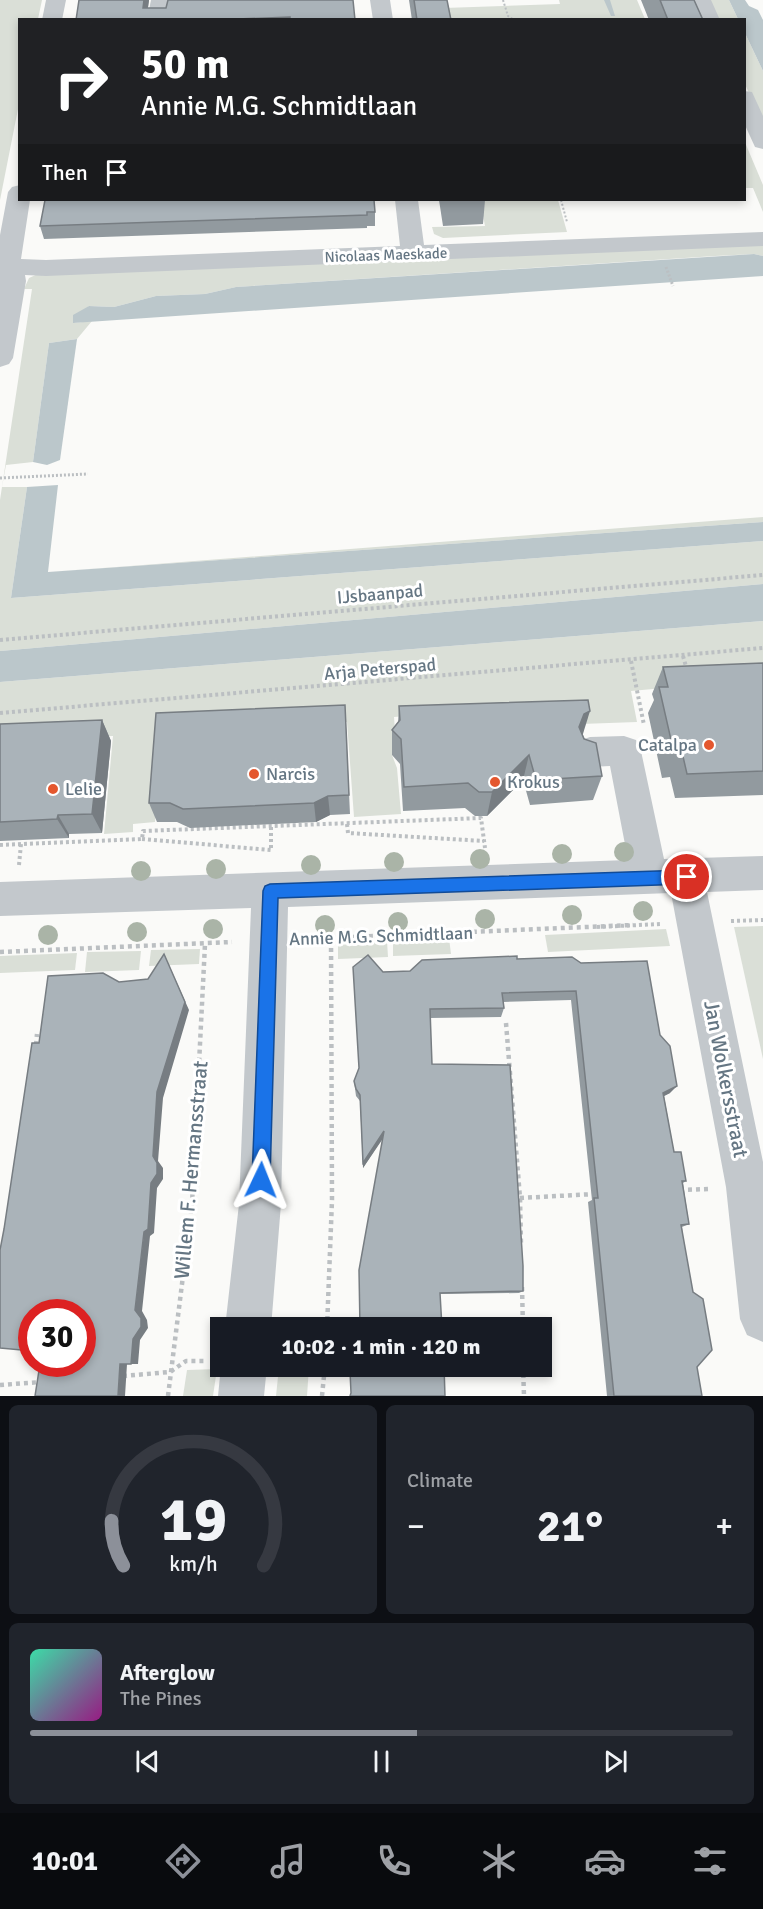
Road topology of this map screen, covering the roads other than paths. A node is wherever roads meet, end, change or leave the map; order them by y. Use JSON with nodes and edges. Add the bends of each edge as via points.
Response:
{"nodes":[{"id":1,"x":57,"y":0,"type":"edge"},
{"id":2,"x":160,"y":0,"type":"edge"},
{"id":3,"x":380,"y":0,"type":"edge"},
{"id":4,"x":388,"y":0,"type":"edge"},
{"id":5,"x":701,"y":0,"type":"edge"},
{"id":6,"x":52,"y":18,"type":"edge"},
{"id":7,"x":157,"y":18,"type":"edge"},
{"id":8,"x":383,"y":18,"type":"edge"},
{"id":9,"x":709,"y":18,"type":"edge"},
{"id":10,"x":746,"y":102,"type":"edge"},
{"id":11,"x":763,"y":142,"type":"edge"},
{"id":12,"x":18,"y":201,"type":"edge"},
{"id":13,"x":406,"y":201,"type":"edge"},
{"id":14,"x":763,"y":239,"type":"edge"},
{"id":15,"x":413,"y":254,"type":"junction"},
{"id":16,"x":10,"y":266,"type":"junction"},
{"id":17,"x":0,"y":358,"type":"edge"},
{"id":18,"x":590,"y":752,"type":"edge"},
{"id":19,"x":763,"y":873,"type":"edge"},
{"id":20,"x":668,"y":878,"type":"junction"},
{"id":21,"x":270,"y":891,"type":"junction"},
{"id":22,"x":0,"y":899,"type":"edge"},
{"id":23,"x":249,"y":1317,"type":"edge"},
{"id":24,"x":763,"y":1319,"type":"edge"},
{"id":25,"x":232,"y":1377,"type":"edge"},
{"id":26,"x":241,"y":1396,"type":"edge"}],
"edges":[{"from":1,"to":6,"type":"street"},
{"from":2,"to":7,"type":"street"},
{"from":3,"to":4,"type":"street"},
{"from":3,"to":8,"type":"street"},
{"from":5,"to":9,"type":"street"},
{"from":10,"to":11,"type":"street"},
{"from":12,"to":16,"type":"street","via":[[8,257]]},
{"from":13,"to":15,"type":"street"},
{"from":14,"to":15,"type":"street","name":"Nicolaas Maeskade"},
{"from":15,"to":16,"type":"street","name":"Nicolaas Maeskade","via":[[46,268]]},
{"from":16,"to":17,"type":"street","via":[[14,280]]},
{"from":18,"to":20,"type":"street","name":"Jan Wolkersstraat","via":[[624,751]]},
{"from":19,"to":20,"type":"street"},
{"from":20,"to":21,"type":"street"},
{"from":20,"to":24,"type":"street","name":"Jan Wolkersstraat","via":[[695,923],[747,1187]]},
{"from":21,"to":22,"type":"street"},
{"from":21,"to":23,"type":"street","via":[[260,1204]]},
{"from":25,"to":26,"type":"street"}]}
